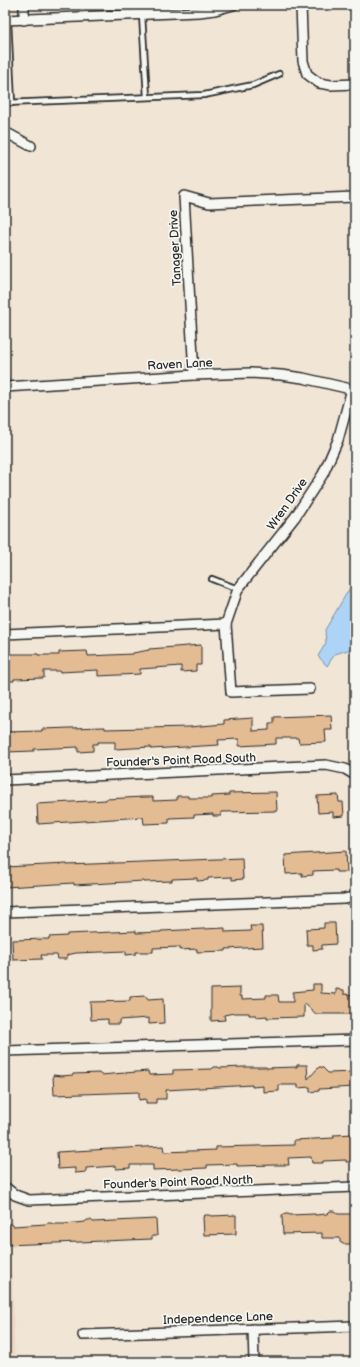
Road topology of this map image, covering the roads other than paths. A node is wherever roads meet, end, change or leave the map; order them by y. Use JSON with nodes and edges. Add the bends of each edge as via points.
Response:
{"nodes":[{"id":1,"x":24,"y":5,"type":"edge"},
{"id":2,"x":233,"y":5,"type":"edge"},
{"id":3,"x":301,"y":5,"type":"edge"},
{"id":4,"x":142,"y":14,"type":"junction"},
{"id":5,"x":6,"y":20,"type":"edge"},
{"id":6,"x":24,"y":20,"type":"junction"},
{"id":7,"x":279,"y":74,"type":"dead end"},
{"id":8,"x":355,"y":84,"type":"edge"},
{"id":9,"x":147,"y":97,"type":"junction"},
{"id":10,"x":12,"y":103,"type":"junction"},
{"id":11,"x":5,"y":104,"type":"edge"},
{"id":12,"x":5,"y":132,"type":"edge"},
{"id":13,"x":31,"y":146,"type":"dead end"},
{"id":14,"x":355,"y":197,"type":"edge"},
{"id":15,"x":194,"y":375,"type":"junction"},
{"id":16,"x":5,"y":387,"type":"edge"},
{"id":17,"x":354,"y":390,"type":"edge"},
{"id":18,"x":212,"y":580,"type":"dead end"},
{"id":19,"x":238,"y":589,"type":"junction"},
{"id":20,"x":226,"y":624,"type":"junction"},
{"id":21,"x":5,"y":634,"type":"edge"},
{"id":22,"x":310,"y":689,"type":"dead end"},
{"id":23,"x":355,"y":775,"type":"edge"},
{"id":24,"x":5,"y":780,"type":"edge"},
{"id":25,"x":355,"y":897,"type":"edge"},
{"id":26,"x":5,"y":912,"type":"edge"},
{"id":27,"x":355,"y":1040,"type":"edge"},
{"id":28,"x":5,"y":1050,"type":"edge"},
{"id":29,"x":5,"y":1187,"type":"edge"},
{"id":30,"x":355,"y":1187,"type":"edge"},
{"id":31,"x":355,"y":1326,"type":"edge"},
{"id":32,"x":253,"y":1329,"type":"junction"},
{"id":33,"x":82,"y":1335,"type":"dead end"},
{"id":34,"x":254,"y":1362,"type":"edge"}],
"edges":[{"from":1,"to":6,"type":"street"},
{"from":2,"to":4,"type":"street","via":[[215,10]]},
{"from":3,"to":8,"type":"street","via":[[303,61],[307,74],[319,83]]},
{"from":4,"to":6,"type":"street"},
{"from":4,"to":9,"type":"lane"},
{"from":5,"to":6,"type":"street"},
{"from":5,"to":10,"type":"lane"},
{"from":7,"to":9,"type":"lane","via":[[253,85],[228,91],[204,95]]},
{"from":9,"to":10,"type":"lane"},
{"from":10,"to":11,"type":"lane"},
{"from":12,"to":13,"type":"street"},
{"from":14,"to":15,"type":"street","name":"Tanager Drive","via":[[209,203],[184,196]]},
{"from":15,"to":16,"type":"street","name":"Raven Lane"},
{"from":15,"to":17,"type":"street","name":"Raven Lane","via":[[281,375]]},
{"from":17,"to":19,"type":"street","name":"Wren Drive","via":[[338,440],[323,474],[295,517]]},
{"from":18,"to":19,"type":"lane"},
{"from":19,"to":20,"type":"street","name":"Wren Drive"},
{"from":20,"to":21,"type":"street"},
{"from":20,"to":22,"type":"street","name":"Wren Drive","via":[[231,692]]},
{"from":23,"to":24,"type":"street","name":"Founder's Point Road South","via":[[345,769],[326,766]]},
{"from":25,"to":26,"type":"street"},
{"from":27,"to":28,"type":"street"},
{"from":29,"to":30,"type":"street","name":"Founder's Point Road North","via":[[15,1195],[29,1200]]},
{"from":31,"to":32,"type":"street","name":"Independence Lane"},
{"from":32,"to":33,"type":"street","name":"Independence Lane"},
{"from":32,"to":34,"type":"street"}]}
